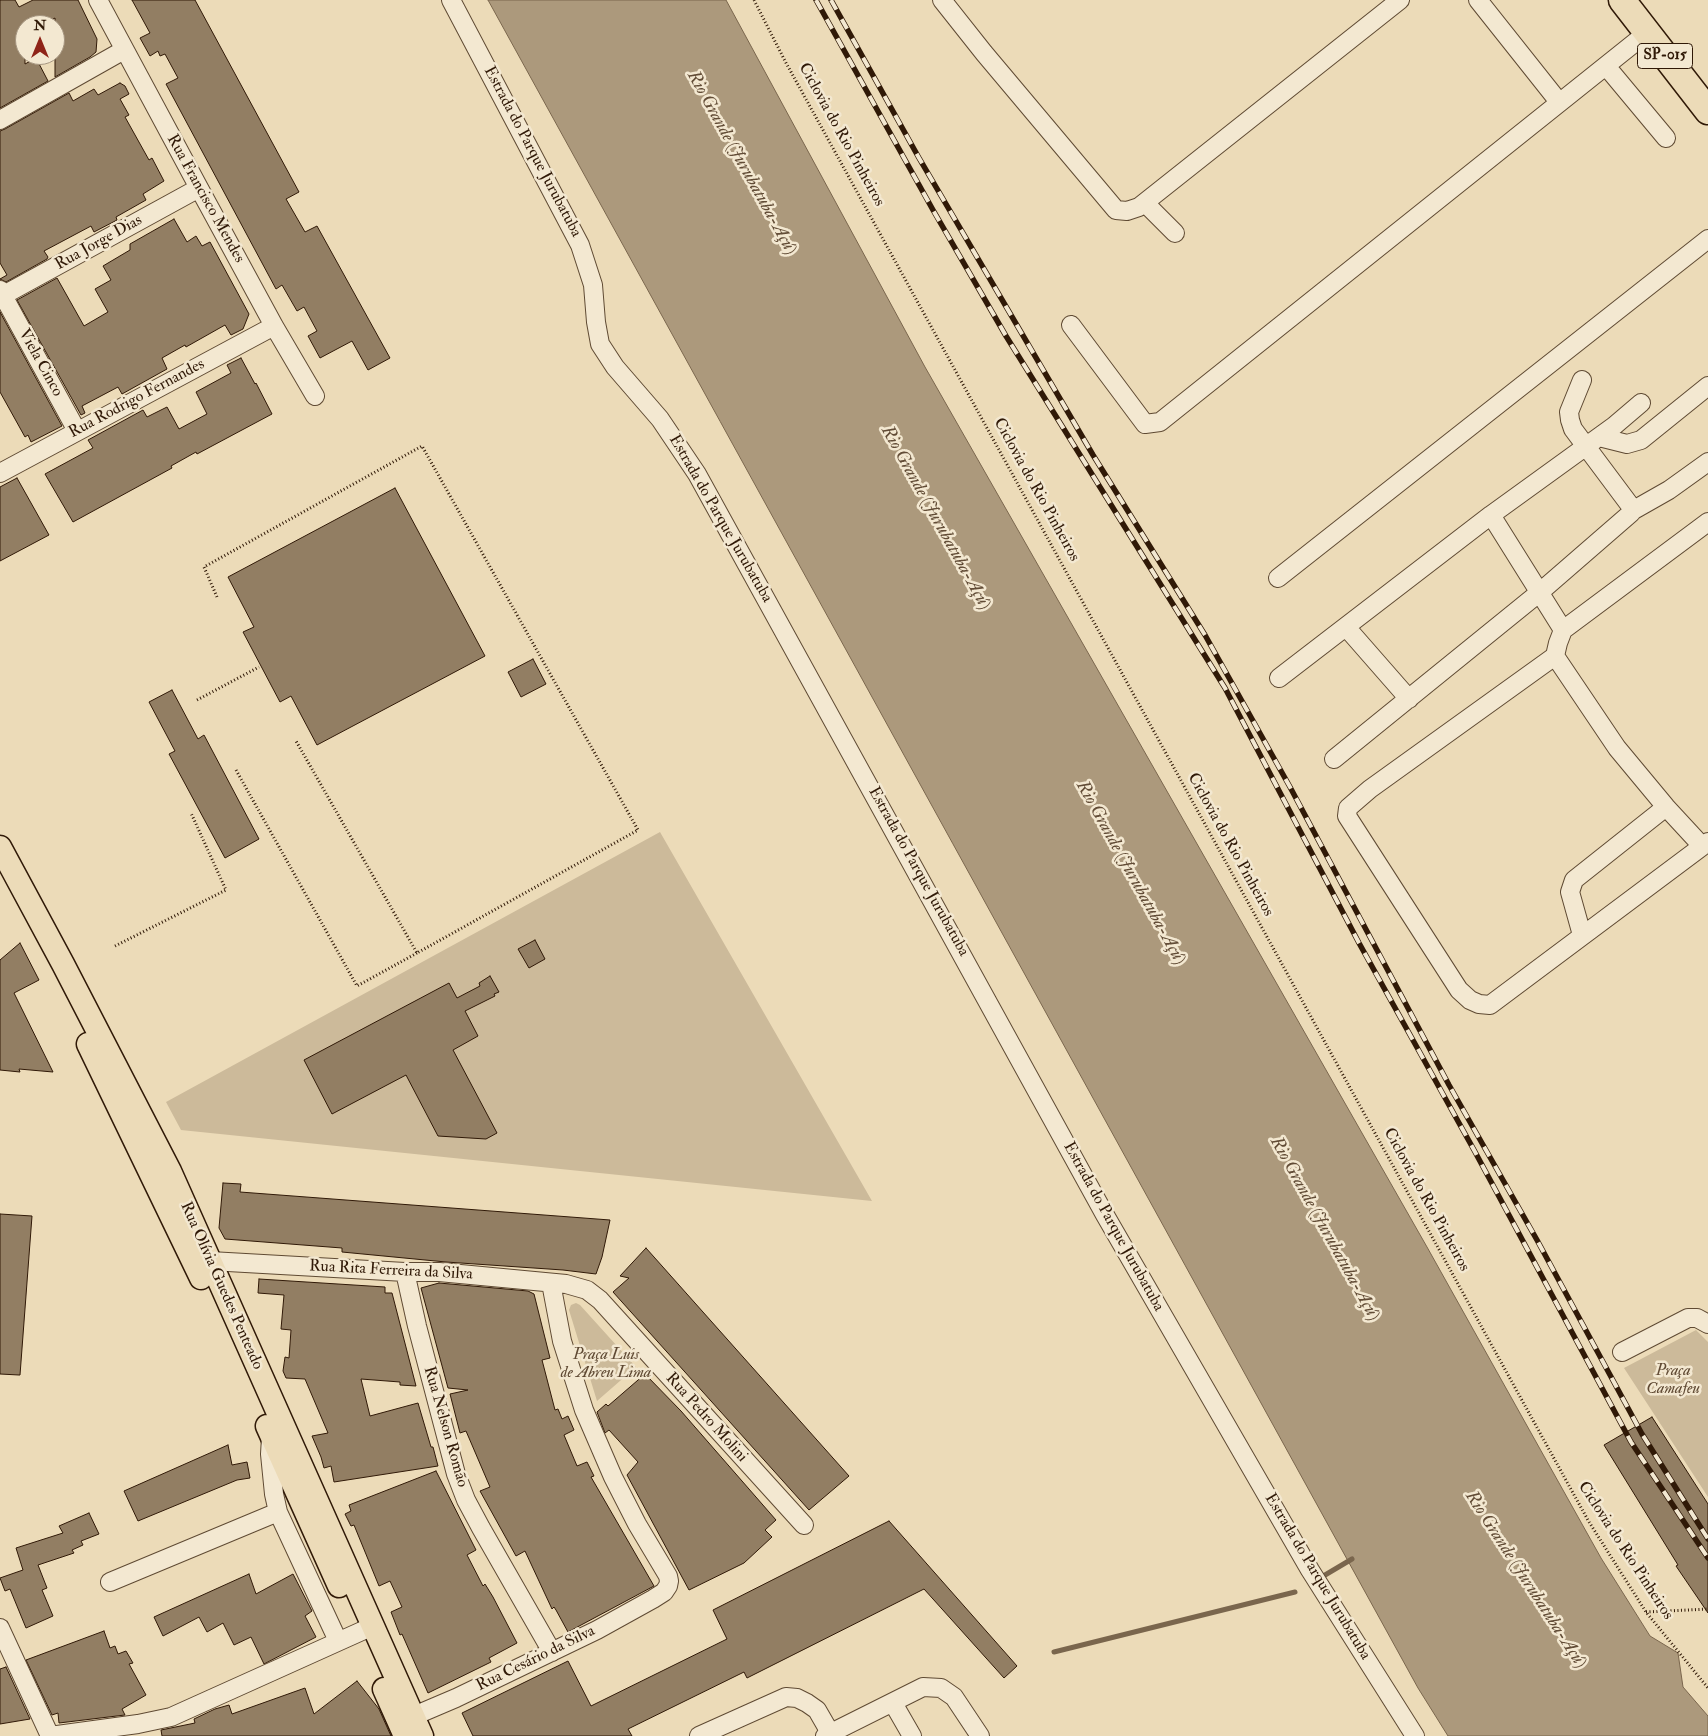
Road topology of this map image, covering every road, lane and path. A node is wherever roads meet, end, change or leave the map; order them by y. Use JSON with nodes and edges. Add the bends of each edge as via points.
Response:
{"nodes":[{"id":1,"x":98,"y":0,"type":"edge"},
{"id":2,"x":451,"y":0,"type":"edge"},
{"id":3,"x":754,"y":0,"type":"edge"},
{"id":4,"x":942,"y":0,"type":"edge"},
{"id":5,"x":1400,"y":0,"type":"edge"},
{"id":6,"x":1478,"y":0,"type":"edge"},
{"id":7,"x":1622,"y":0,"type":"edge"},
{"id":8,"x":1648,"y":32,"type":"junction"},
{"id":9,"x":124,"y":50,"type":"junction"},
{"id":10,"x":1606,"y":66,"type":"junction"},
{"id":11,"x":1559,"y":102,"type":"junction"},
{"id":12,"x":1708,"y":111,"type":"edge"},
{"id":13,"x":0,"y":120,"type":"edge"},
{"id":14,"x":1666,"y":138,"type":"dead end"},
{"id":15,"x":198,"y":188,"type":"junction"},
{"id":16,"x":1145,"y":202,"type":"junction"},
{"id":17,"x":1175,"y":233,"type":"dead end"},
{"id":18,"x":1708,"y":239,"type":"edge"},
{"id":19,"x":1,"y":294,"type":"edge"},
{"id":20,"x":1071,"y":325,"type":"dead end"},
{"id":21,"x":274,"y":326,"type":"junction"},
{"id":22,"x":1582,"y":380,"type":"dead end"},
{"id":23,"x":1708,"y":386,"type":"edge"},
{"id":24,"x":315,"y":396,"type":"dead end"},
{"id":25,"x":1641,"y":403,"type":"dead end"},
{"id":26,"x":77,"y":431,"type":"junction"},
{"id":27,"x":1592,"y":442,"type":"junction"},
{"id":28,"x":1708,"y":462,"type":"edge"},
{"id":29,"x":0,"y":473,"type":"edge"},
{"id":30,"x":1632,"y":511,"type":"junction"},
{"id":31,"x":1491,"y":515,"type":"junction"},
{"id":32,"x":1708,"y":522,"type":"edge"},
{"id":33,"x":1278,"y":578,"type":"dead end"},
{"id":34,"x":1540,"y":592,"type":"junction"},
{"id":35,"x":217,"y":597,"type":"dead end"},
{"id":36,"x":1346,"y":626,"type":"junction"},
{"id":37,"x":1563,"y":630,"type":"junction"},
{"id":38,"x":1555,"y":656,"type":"junction"},
{"id":39,"x":258,"y":667,"type":"dead end"},
{"id":40,"x":1279,"y":678,"type":"dead end"},
{"id":41,"x":1409,"y":699,"type":"junction"},
{"id":42,"x":197,"y":700,"type":"dead end"},
{"id":43,"x":296,"y":740,"type":"dead end"},
{"id":44,"x":1334,"y":760,"type":"dead end"},
{"id":45,"x":236,"y":770,"type":"dead end"},
{"id":46,"x":1666,"y":807,"type":"junction"},
{"id":47,"x":191,"y":813,"type":"dead end"},
{"id":48,"x":1705,"y":844,"type":"edge"},
{"id":49,"x":0,"y":847,"type":"edge"},
{"id":50,"x":0,"y":878,"type":"edge"},
{"id":51,"x":1582,"y":935,"type":"junction"},
{"id":52,"x":115,"y":946,"type":"dead end"},
{"id":53,"x":417,"y":952,"type":"junction"},
{"id":54,"x":203,"y":1264,"type":"junction"},
{"id":55,"x":404,"y":1272,"type":"junction"},
{"id":56,"x":551,"y":1283,"type":"junction"},
{"id":57,"x":587,"y":1290,"type":"joint"},
{"id":58,"x":1708,"y":1324,"type":"edge"},
{"id":59,"x":1622,"y":1352,"type":"dead end"},
{"id":60,"x":271,"y":1436,"type":"junction"},
{"id":61,"x":278,"y":1512,"type":"junction"},
{"id":62,"x":804,"y":1525,"type":"dead end"},
{"id":63,"x":110,"y":1582,"type":"dead end"},
{"id":64,"x":1708,"y":1609,"type":"edge"},
{"id":65,"x":1646,"y":1612,"type":"junction"},
{"id":66,"x":0,"y":1628,"type":"edge"},
{"id":67,"x":366,"y":1629,"type":"junction"},
{"id":68,"x":338,"y":1641,"type":"junction"},
{"id":69,"x":552,"y":1652,"type":"junction"},
{"id":70,"x":1708,"y":1688,"type":"edge"},
{"id":71,"x":893,"y":1703,"type":"junction"},
{"id":72,"x":410,"y":1728,"type":"edge"},
{"id":73,"x":829,"y":1735,"type":"edge"},
{"id":74,"x":50,"y":1736,"type":"edge"},
{"id":75,"x":699,"y":1736,"type":"edge"},
{"id":76,"x":912,"y":1736,"type":"edge"},
{"id":77,"x":980,"y":1736,"type":"edge"},
{"id":78,"x":1415,"y":1736,"type":"edge"}],
"edges":[{"from":1,"to":9,"type":"street","name":"Rua Francisco Mendes"},
{"from":2,"to":78,"type":"street","name":"Estrada do Parque Jurubatuba","via":[[580,245],[593,285],[600,344],[614,367],[660,419],[697,474],[1110,1224],[1310,1570]]},
{"from":3,"to":65,"type":"path","name":"Ciclovia do Rio Pinheiros","via":[[1589,1522]]},
{"from":4,"to":16,"type":"street","via":[[1116,210],[1127,211]]},
{"from":5,"to":16,"type":"street"},
{"from":6,"to":11,"type":"street"},
{"from":7,"to":8,"type":"highway","number":"SP-015"},
{"from":8,"to":10,"type":"street"},
{"from":8,"to":12,"type":"highway","number":"SP-015"},
{"from":9,"to":13,"type":"street"},
{"from":9,"to":15,"type":"street","name":"Rua Francisco Mendes"},
{"from":10,"to":11,"type":"street"},
{"from":10,"to":14,"type":"street"},
{"from":11,"to":20,"type":"street","via":[[1160,422],[1145,424]]},
{"from":15,"to":19,"type":"street","name":"Rua Jorge Dias"},
{"from":15,"to":21,"type":"street","name":"Rua Francisco Mendes"},
{"from":16,"to":17,"type":"street"},
{"from":18,"to":33,"type":"street"},
{"from":19,"to":26,"type":"street","name":"Viela Cinco"},
{"from":21,"to":24,"type":"street","name":"Rua Francisco Mendes"},
{"from":21,"to":26,"type":"street","name":"Rua Rodrigo Fernandes"},
{"from":22,"to":27,"type":"street","via":[[1569,412],[1570,420],[1573,428]]},
{"from":23,"to":27,"type":"street","via":[[1641,440],[1628,444]]},
{"from":25,"to":27,"type":"street"},
{"from":26,"to":29,"type":"street","name":"Rua Rodrigo Fernandes"},
{"from":27,"to":30,"type":"street"},
{"from":27,"to":31,"type":"street"},
{"from":28,"to":30,"type":"street"},
{"from":30,"to":34,"type":"street"},
{"from":31,"to":34,"type":"street"},
{"from":31,"to":36,"type":"street"},
{"from":32,"to":37,"type":"street"},
{"from":34,"to":37,"type":"street"},
{"from":34,"to":41,"type":"street"},
{"from":35,"to":53,"type":"path","via":[[204,567],[422,446],[638,830]]},
{"from":36,"to":40,"type":"street"},
{"from":36,"to":41,"type":"street"},
{"from":37,"to":38,"type":"street"},
{"from":38,"to":46,"type":"street","via":[[1616,748]]},
{"from":38,"to":51,"type":"street","via":[[1370,789],[1348,808],[1347,816],[1459,990],[1470,1000],[1490,1005]]},
{"from":39,"to":42,"type":"path"},
{"from":41,"to":44,"type":"street"},
{"from":43,"to":53,"type":"path"},
{"from":45,"to":53,"type":"path","via":[[357,986]]},
{"from":46,"to":48,"type":"street"},
{"from":46,"to":51,"type":"street","via":[[1574,880],[1570,892]]},
{"from":47,"to":52,"type":"path","via":[[226,890]]},
{"from":48,"to":51,"type":"street"},
{"from":49,"to":54,"type":"main road","name":"Rua Olívia Guedes Penteado","via":[[170,1171]]},
{"from":50,"to":54,"type":"main road","name":"Rua Olívia Guedes Penteado"},
{"from":54,"to":55,"type":"street","name":"Rua Rita Ferreira da Silva"},
{"from":54,"to":60,"type":"main road","name":"Rua Olívia Guedes Penteado"},
{"from":54,"to":67,"type":"main road","name":"Rua Olívia Guedes Penteado"},
{"from":55,"to":56,"type":"street","name":"Rua Rita Ferreira da Silva","via":[[439,1272]]},
{"from":55,"to":69,"type":"street","name":"Rua Nelson Romão","via":[[456,1474],[466,1500]]},
{"from":56,"to":57,"type":"street","name":"Rua Rita Ferreira da Silva"},
{"from":56,"to":69,"type":"street","name":"Rua Cesário da Silva","via":[[562,1340],[584,1410],[613,1478],[669,1581],[664,1592],[653,1599]]},
{"from":57,"to":62,"type":"street","name":"Rua Pedro Molini","via":[[600,1300]]},
{"from":58,"to":59,"type":"street","via":[[1697,1318],[1688,1318]]},
{"from":60,"to":61,"type":"street","via":[[270,1454]]},
{"from":60,"to":67,"type":"main road","name":"Rua Olívia Guedes Penteado"},
{"from":61,"to":63,"type":"street"},
{"from":61,"to":68,"type":"street"},
{"from":64,"to":65,"type":"path"},
{"from":65,"to":70,"type":"path","name":"Ciclovia do Rio Pinheiros"},
{"from":66,"to":74,"type":"street"},
{"from":67,"to":68,"type":"street"},
{"from":67,"to":72,"type":"main road","name":"Rua Olívia Guedes Penteado"},
{"from":68,"to":74,"type":"street","via":[[171,1717]]},
{"from":69,"to":72,"type":"street","name":"Rua Cesário da Silva"},
{"from":71,"to":73,"type":"street"},
{"from":71,"to":76,"type":"street"},
{"from":71,"to":77,"type":"street","via":[[923,1687],[941,1688],[954,1697]]},
{"from":73,"to":75,"type":"street","via":[[817,1710],[797,1698],[786,1697]]}]}
